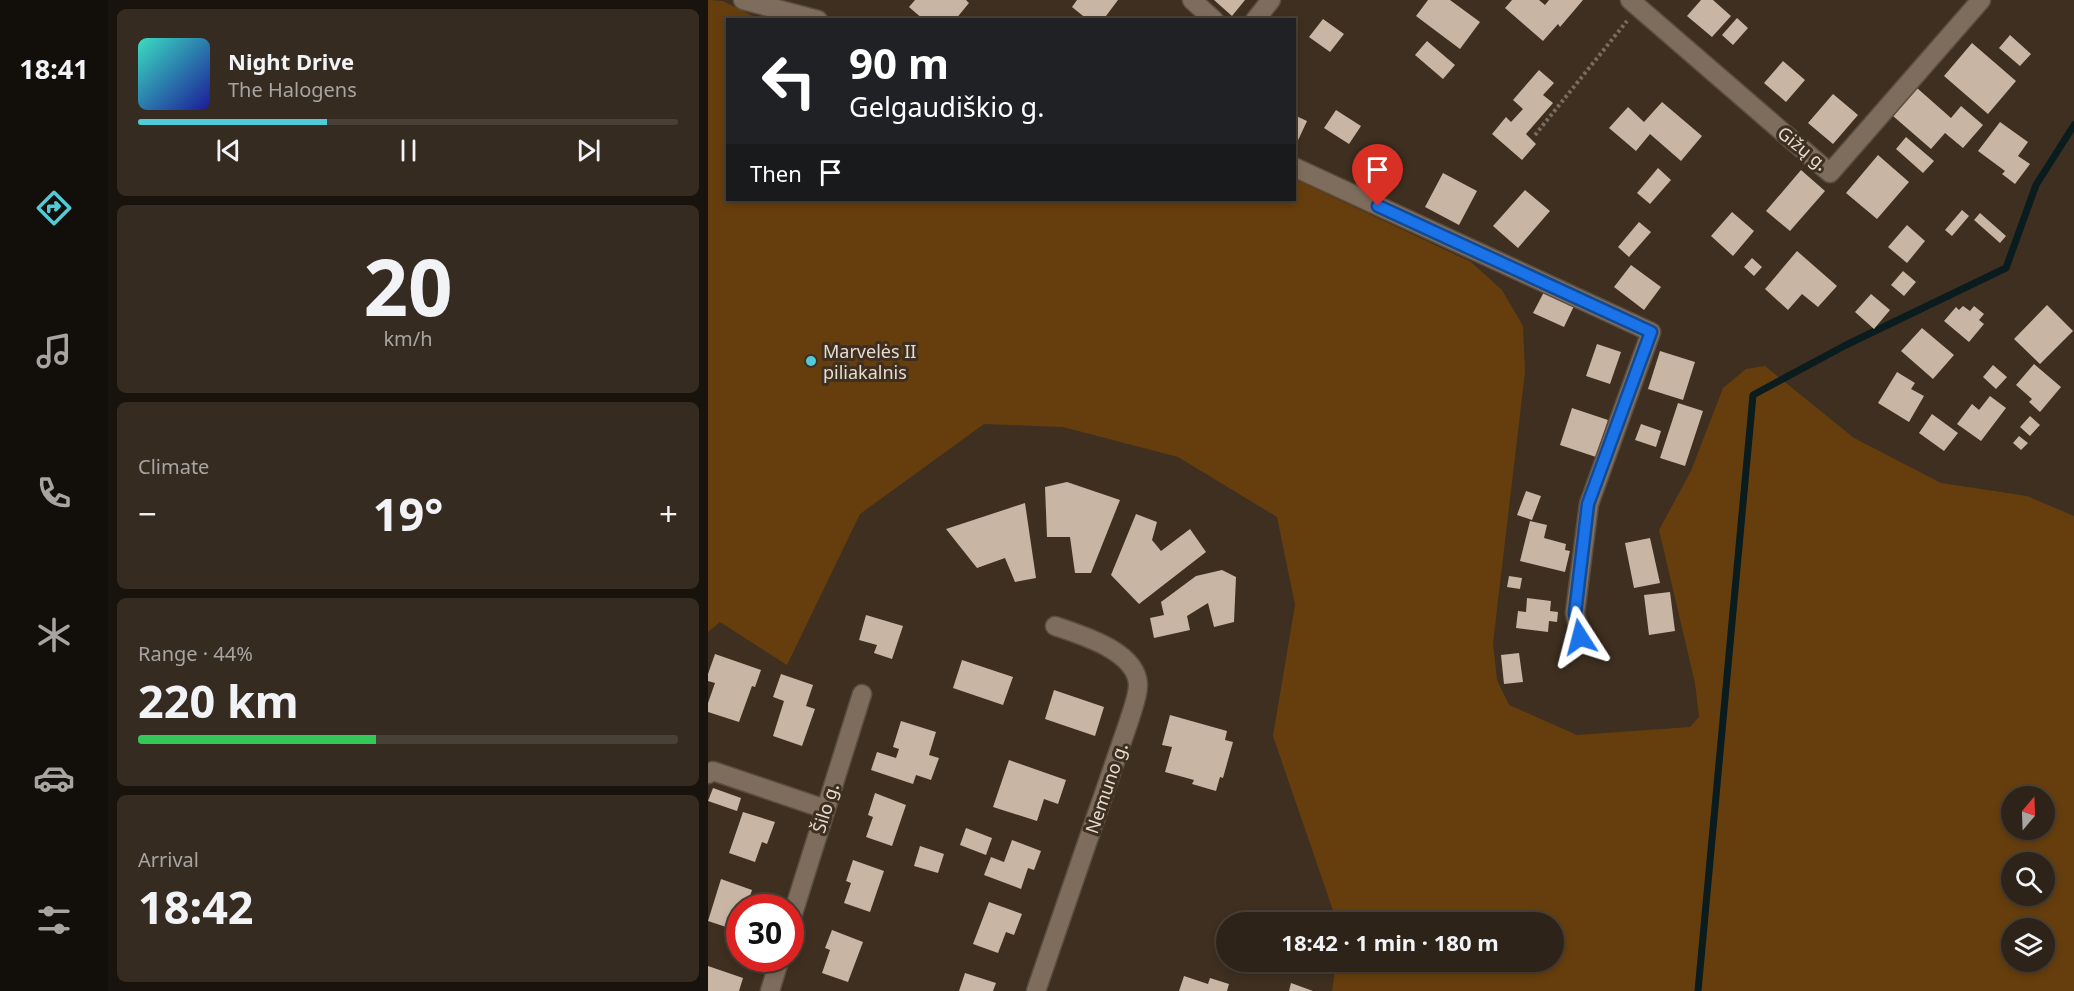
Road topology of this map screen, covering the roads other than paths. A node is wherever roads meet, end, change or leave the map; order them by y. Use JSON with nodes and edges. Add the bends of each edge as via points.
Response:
{"nodes":[{"id":1,"x":743,"y":0,"type":"edge"},
{"id":2,"x":1192,"y":0,"type":"edge"},
{"id":3,"x":1271,"y":0,"type":"edge"},
{"id":4,"x":1981,"y":0,"type":"edge"},
{"id":5,"x":1634,"y":4,"type":"edge"},
{"id":6,"x":810,"y":18,"type":"edge"},
{"id":7,"x":1212,"y":18,"type":"edge"},
{"id":8,"x":1257,"y":18,"type":"edge"},
{"id":9,"x":1296,"y":168,"type":"edge"},
{"id":10,"x":1055,"y":626,"type":"dead end"},
{"id":11,"x":1580,"y":637,"type":"dead end"},
{"id":12,"x":862,"y":694,"type":"dead end"},
{"id":13,"x":708,"y":774,"type":"edge"},
{"id":14,"x":825,"y":808,"type":"junction"},
{"id":15,"x":799,"y":894,"type":"edge"},
{"id":16,"x":776,"y":972,"type":"edge"},
{"id":17,"x":770,"y":991,"type":"edge"},
{"id":18,"x":1036,"y":991,"type":"edge"}],
"edges":[{"from":1,"to":6,"type":"street"},
{"from":2,"to":7,"type":"street"},
{"from":3,"to":8,"type":"street"},
{"from":4,"to":5,"type":"street","name":"Gižų g.","via":[[1830,173]]},
{"from":9,"to":11,"type":"street","via":[[1651,332],[1588,504],[1575,613]]},
{"from":10,"to":18,"type":"street","name":"Nemuno g.","via":[[1090,637],[1114,651],[1134,669],[1138,686]]},
{"from":12,"to":14,"type":"street","name":"Šilo g."},
{"from":13,"to":14,"type":"street","via":[[713,771]]},
{"from":14,"to":15,"type":"street","name":"Šilo g."},
{"from":16,"to":17,"type":"street"}]}
